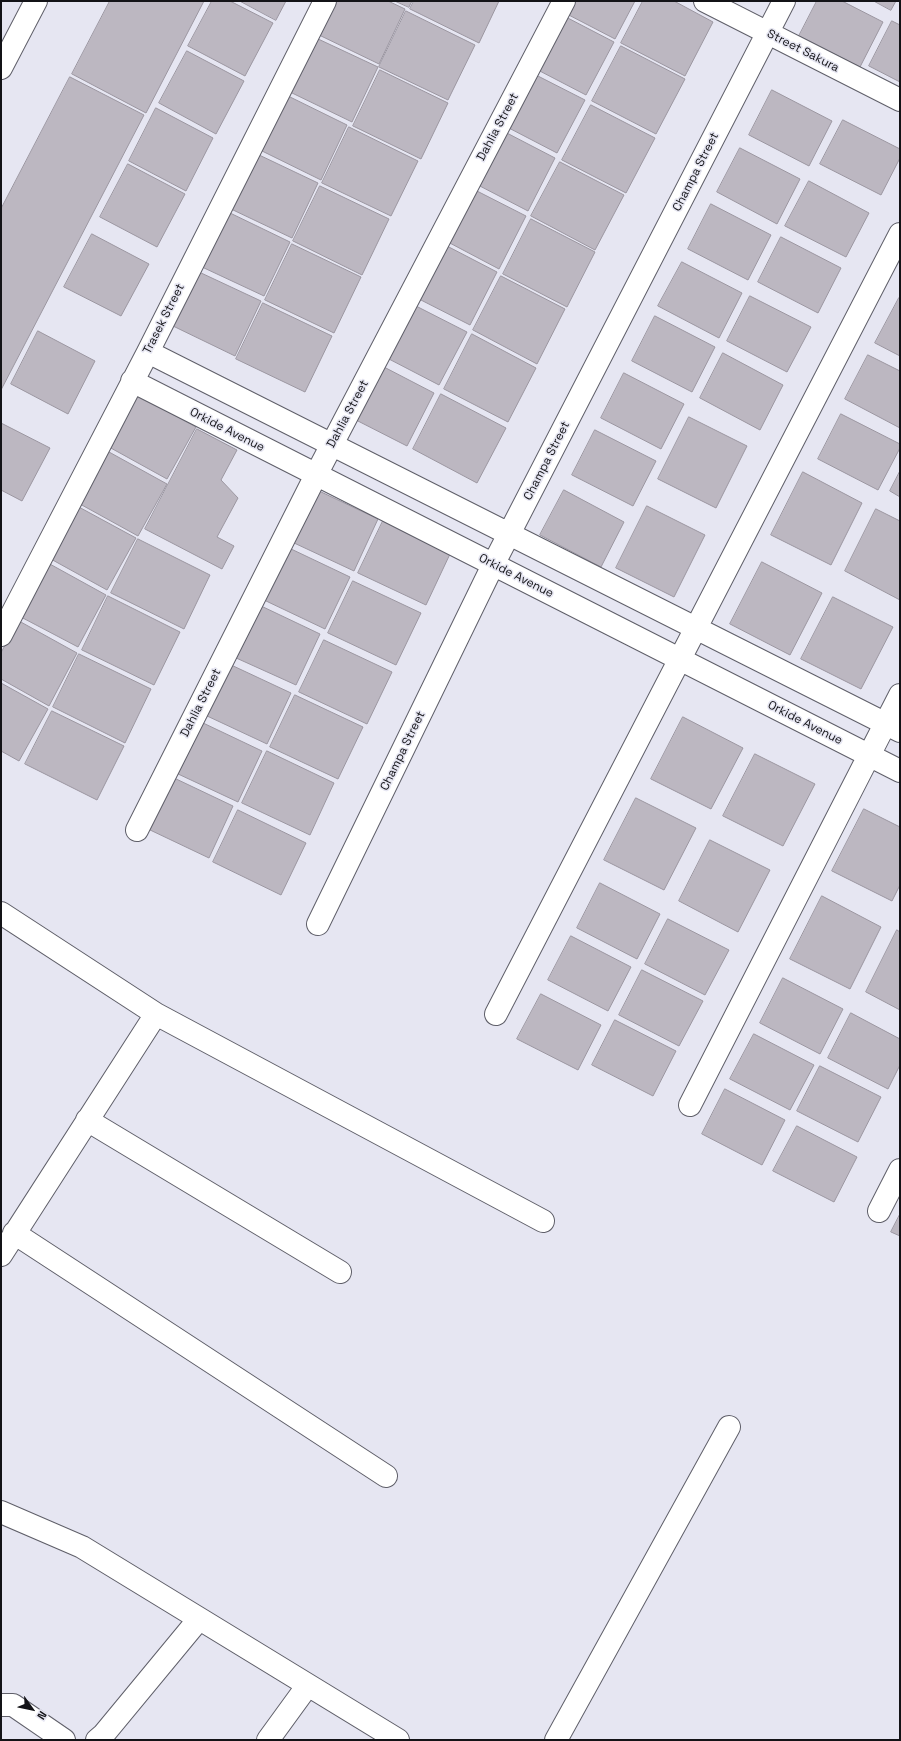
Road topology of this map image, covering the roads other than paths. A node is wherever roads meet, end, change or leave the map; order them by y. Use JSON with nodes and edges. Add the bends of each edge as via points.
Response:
{"nodes":[{"id":1,"x":36,"y":1,"type":"edge"},
{"id":2,"x":325,"y":1,"type":"edge"},
{"id":3,"x":564,"y":1,"type":"edge"},
{"id":4,"x":705,"y":1,"type":"edge"},
{"id":5,"x":784,"y":1,"type":"edge"},
{"id":6,"x":767,"y":33,"type":"junction"},
{"id":7,"x":1,"y":68,"type":"edge"},
{"id":8,"x":900,"y":100,"type":"edge"},
{"id":9,"x":900,"y":234,"type":"edge"},
{"id":10,"x":148,"y":352,"type":"junction"},
{"id":11,"x":132,"y":381,"type":"junction"},
{"id":12,"x":332,"y":445,"type":"junction"},
{"id":13,"x":316,"y":475,"type":"junction"},
{"id":14,"x":510,"y":534,"type":"junction"},
{"id":15,"x":493,"y":564,"type":"junction"},
{"id":16,"x":696,"y":628,"type":"junction"},
{"id":17,"x":1,"y":635,"type":"edge"},
{"id":18,"x":679,"y":659,"type":"junction"},
{"id":19,"x":900,"y":695,"type":"edge"},
{"id":20,"x":893,"y":727,"type":"edge"},
{"id":21,"x":869,"y":755,"type":"junction"},
{"id":22,"x":900,"y":771,"type":"edge"},
{"id":23,"x":137,"y":830,"type":"dead end"},
{"id":24,"x":1,"y":913,"type":"edge"},
{"id":25,"x":318,"y":924,"type":"dead end"},
{"id":26,"x":156,"y":1014,"type":"junction"},
{"id":27,"x":496,"y":1014,"type":"dead end"},
{"id":28,"x":690,"y":1105,"type":"dead end"},
{"id":29,"x":87,"y":1120,"type":"junction"},
{"id":30,"x":900,"y":1170,"type":"edge"},
{"id":31,"x":880,"y":1211,"type":"dead end"},
{"id":32,"x":543,"y":1221,"type":"dead end"},
{"id":33,"x":14,"y":1233,"type":"junction"},
{"id":34,"x":1,"y":1255,"type":"edge"},
{"id":35,"x":340,"y":1272,"type":"dead end"},
{"id":36,"x":729,"y":1427,"type":"dead end"},
{"id":37,"x":386,"y":1476,"type":"dead end"},
{"id":38,"x":1,"y":1512,"type":"edge"},
{"id":39,"x":199,"y":1619,"type":"junction"},
{"id":40,"x":308,"y":1685,"type":"junction"},
{"id":41,"x":1,"y":1705,"type":"edge"},
{"id":42,"x":64,"y":1740,"type":"edge"},
{"id":43,"x":97,"y":1740,"type":"edge"},
{"id":44,"x":268,"y":1740,"type":"edge"},
{"id":45,"x":398,"y":1740,"type":"edge"},
{"id":46,"x":556,"y":1740,"type":"edge"}],
"edges":[{"from":1,"to":7,"type":"street"},
{"from":2,"to":10,"type":"street","name":"Trasek Street"},
{"from":3,"to":12,"type":"street","name":"Dahlia Street"},
{"from":4,"to":6,"type":"street","name":"Street Sakura"},
{"from":5,"to":6,"type":"street","name":"Champa Street"},
{"from":6,"to":8,"type":"street","name":"Street Sakura"},
{"from":6,"to":14,"type":"street","name":"Champa Street"},
{"from":9,"to":16,"type":"street"},
{"from":10,"to":11,"type":"street","name":"Trasek Street"},
{"from":10,"to":12,"type":"street"},
{"from":11,"to":13,"type":"street","name":"Orkide Avenue"},
{"from":11,"to":17,"type":"street","name":"Trasek Street"},
{"from":12,"to":13,"type":"street","name":"Dahlia Street"},
{"from":12,"to":14,"type":"street"},
{"from":13,"to":15,"type":"street","name":"Orkide Avenue"},
{"from":13,"to":23,"type":"street","name":"Dahlia Street"},
{"from":14,"to":15,"type":"street","name":"Champa Street"},
{"from":14,"to":16,"type":"street"},
{"from":15,"to":18,"type":"street","name":"Orkide Avenue"},
{"from":15,"to":25,"type":"street","name":"Champa Street"},
{"from":16,"to":18,"type":"street"},
{"from":16,"to":20,"type":"street"},
{"from":18,"to":21,"type":"street","name":"Orkide Avenue"},
{"from":18,"to":27,"type":"street"},
{"from":19,"to":20,"type":"street"},
{"from":20,"to":21,"type":"street"},
{"from":21,"to":22,"type":"street","name":"Orkide Avenue"},
{"from":21,"to":28,"type":"street"},
{"from":24,"to":26,"type":"street"},
{"from":26,"to":29,"type":"street"},
{"from":26,"to":32,"type":"street"},
{"from":29,"to":33,"type":"street"},
{"from":29,"to":35,"type":"street"},
{"from":30,"to":31,"type":"street"},
{"from":33,"to":34,"type":"street"},
{"from":33,"to":37,"type":"street"},
{"from":36,"to":46,"type":"street"},
{"from":38,"to":39,"type":"street","via":[[82,1547]]},
{"from":39,"to":40,"type":"street"},
{"from":39,"to":43,"type":"street"},
{"from":40,"to":44,"type":"street"},
{"from":40,"to":45,"type":"street"},
{"from":41,"to":42,"type":"street","via":[[13,1705]]}]}
